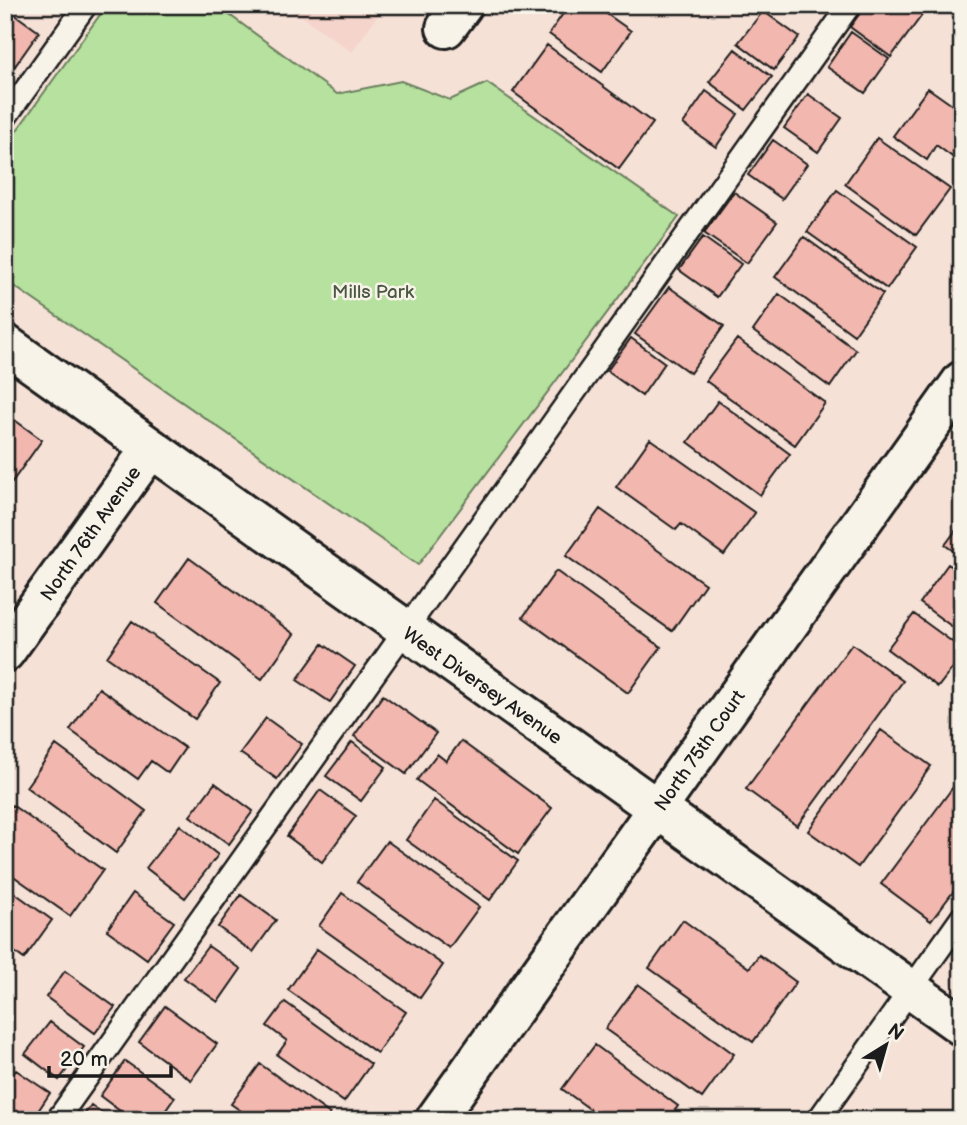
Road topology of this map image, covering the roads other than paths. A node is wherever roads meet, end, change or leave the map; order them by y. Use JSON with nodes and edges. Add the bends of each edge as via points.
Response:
{"nodes":[{"id":1,"x":86,"y":5,"type":"edge"},
{"id":2,"x":850,"y":5,"type":"edge"},
{"id":3,"x":5,"y":118,"type":"edge"},
{"id":4,"x":5,"y":344,"type":"edge"},
{"id":5,"x":962,"y":381,"type":"edge"},
{"id":6,"x":151,"y":448,"type":"junction"},
{"id":7,"x":405,"y":629,"type":"junction"},
{"id":8,"x":5,"y":652,"type":"edge"},
{"id":9,"x":657,"y":809,"type":"junction"},
{"id":10,"x":962,"y":917,"type":"edge"},
{"id":11,"x":910,"y":989,"type":"junction"},
{"id":12,"x":962,"y":1026,"type":"edge"},
{"id":13,"x":57,"y":1120,"type":"edge"},
{"id":14,"x":435,"y":1120,"type":"edge"},
{"id":15,"x":818,"y":1120,"type":"edge"}],
"edges":[{"from":1,"to":3,"type":"lane"},
{"from":2,"to":7,"type":"lane"},
{"from":4,"to":6,"type":"street","name":"West Diversey Avenue"},
{"from":5,"to":9,"type":"street","name":"North 75th Court"},
{"from":6,"to":7,"type":"street","name":"West Diversey Avenue"},
{"from":6,"to":8,"type":"street","name":"North 76th Avenue"},
{"from":7,"to":9,"type":"street","name":"West Diversey Avenue"},
{"from":7,"to":13,"type":"lane"},
{"from":9,"to":11,"type":"street","name":"West Diversey Avenue"},
{"from":9,"to":14,"type":"street","name":"North 75th Court"},
{"from":10,"to":11,"type":"lane"},
{"from":11,"to":12,"type":"street","name":"West Diversey Avenue"},
{"from":11,"to":15,"type":"lane"}]}
